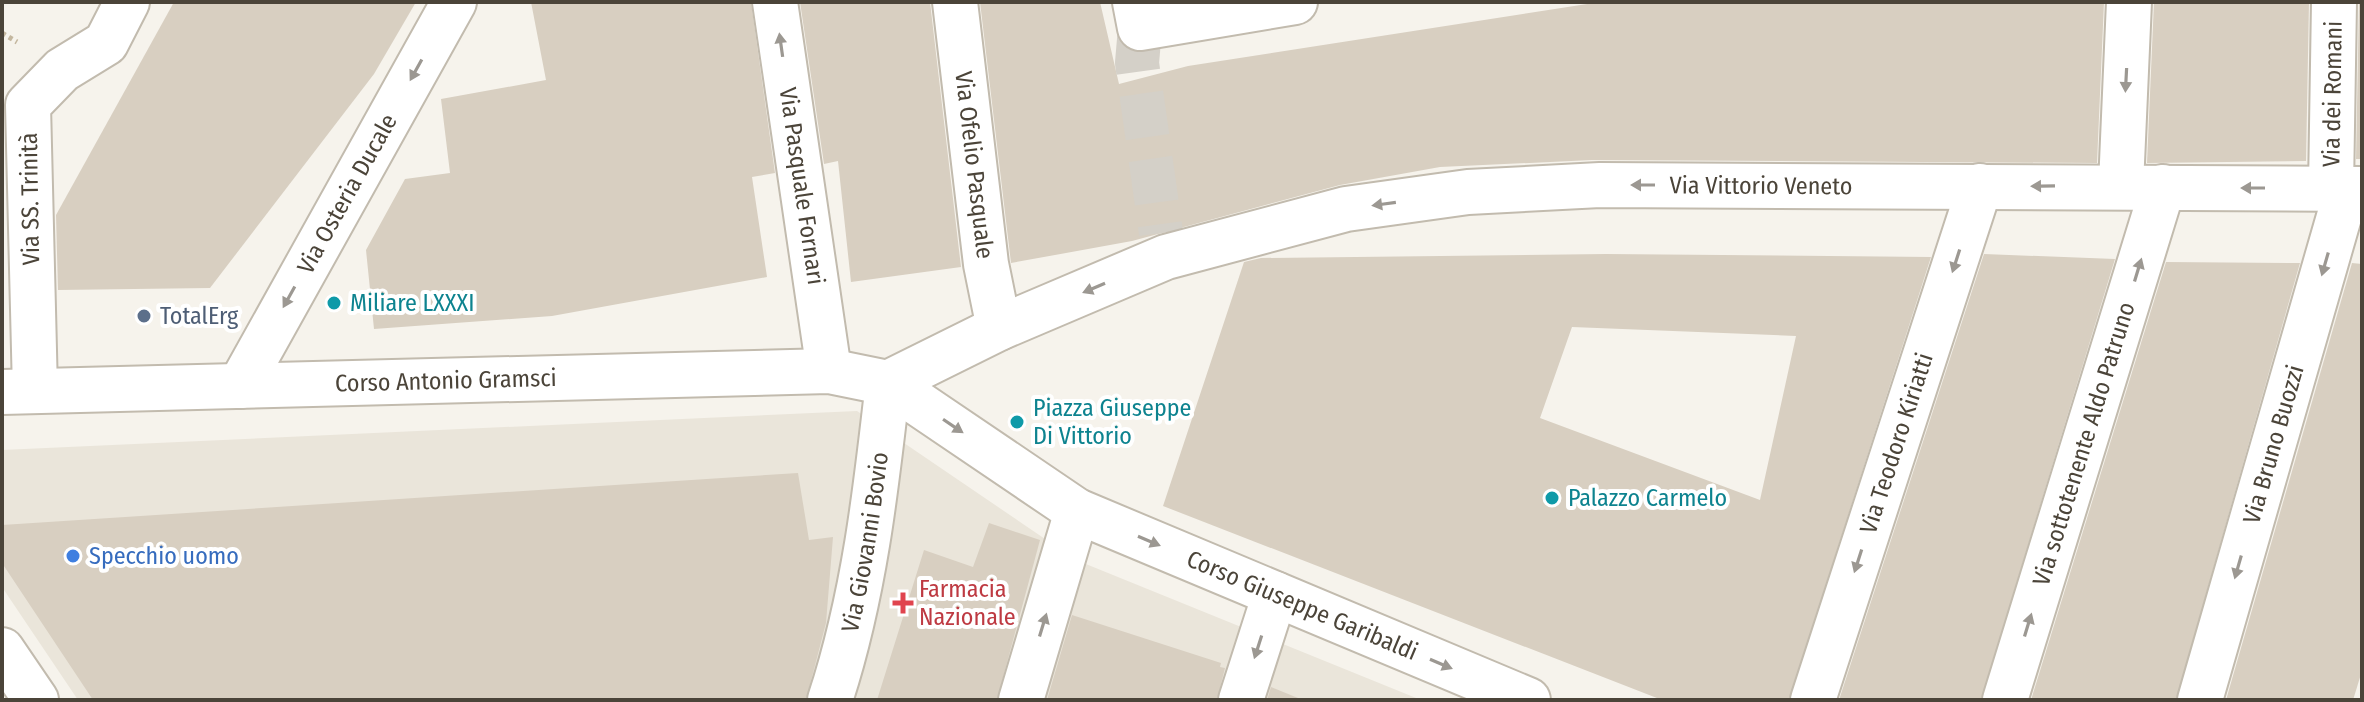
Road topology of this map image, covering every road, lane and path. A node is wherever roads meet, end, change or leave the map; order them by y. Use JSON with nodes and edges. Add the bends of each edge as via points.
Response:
{"nodes":[{"id":1,"x":127,"y":2,"type":"edge"},
{"id":2,"x":454,"y":2,"type":"edge"},
{"id":3,"x":775,"y":2,"type":"edge"},
{"id":4,"x":955,"y":2,"type":"edge"},
{"id":5,"x":1295,"y":2,"type":"edge"},
{"id":6,"x":2129,"y":2,"type":"edge"},
{"id":7,"x":2334,"y":2,"type":"edge"},
{"id":8,"x":1138,"y":15,"type":"edge"},
{"id":9,"x":2121,"y":185,"type":"junction"},
{"id":10,"x":1980,"y":186,"type":"junction"},
{"id":11,"x":2163,"y":187,"type":"junction"},
{"id":12,"x":2347,"y":188,"type":"edge"},
{"id":13,"x":999,"y":328,"type":"junction"},
{"id":14,"x":829,"y":371,"type":"junction"},
{"id":15,"x":888,"y":383,"type":"junction"},
{"id":16,"x":240,"y":386,"type":"junction"},
{"id":17,"x":19,"y":392,"type":"edge"},
{"id":18,"x":1077,"y":511,"type":"junction"},
{"id":19,"x":1275,"y":594,"type":"junction"},
{"id":20,"x":2,"y":650,"type":"edge"},
{"id":21,"x":1481,"y":691,"type":"edge"},
{"id":22,"x":36,"y":700,"type":"edge"},
{"id":23,"x":830,"y":700,"type":"edge"},
{"id":24,"x":1021,"y":700,"type":"edge"},
{"id":25,"x":1241,"y":700,"type":"edge"},
{"id":26,"x":1528,"y":700,"type":"edge"},
{"id":27,"x":1813,"y":700,"type":"edge"},
{"id":28,"x":2005,"y":700,"type":"edge"},
{"id":29,"x":2200,"y":700,"type":"edge"}],
"edges":[{"from":1,"to":17,"type":"street","name":"Via SS. Trinità","via":[[106,43],[62,70],[28,105]]},
{"from":2,"to":16,"type":"street","name":"Via Osteria Ducale","one_way":true},
{"from":14,"to":3,"type":"street","name":"Via Pasquale Fornari","one_way":true},
{"from":4,"to":13,"type":"street","name":"Via Ofelio Pasquale","via":[[986,264]]},
{"from":5,"to":8,"type":"street"},
{"from":6,"to":9,"type":"street","one_way":true},
{"from":7,"to":12,"type":"street","name":"Via dei Romani"},
{"from":9,"to":10,"type":"street","name":"Via Vittorio Veneto","one_way":true},
{"from":9,"to":11,"type":"street","name":"Via Vittorio Veneto"},
{"from":10,"to":13,"type":"street","name":"Via Vittorio Veneto","one_way":true,"via":[[1600,185],[1468,192],[1346,209],[1164,245]]},
{"from":10,"to":27,"type":"street","name":"Via Teodoro Kiriatti","one_way":true},
{"from":12,"to":11,"type":"street","name":"Via Vittorio Veneto","one_way":true},
{"from":28,"to":11,"type":"street","name":"Via sottotenente Aldo Patruno","one_way":true},
{"from":12,"to":29,"type":"street","name":"Via Bruno Buozzi","one_way":true},
{"from":13,"to":15,"type":"street"},
{"from":14,"to":15,"type":"street","name":"Corso Antonio Gramsci"},
{"from":14,"to":16,"type":"street","name":"Corso Antonio Gramsci"},
{"from":15,"to":18,"type":"street","one_way":true},
{"from":15,"to":23,"type":"street","name":"Via Giovanni Bovio","via":[[871,521],[845,653]]},
{"from":16,"to":17,"type":"street","name":"Corso Antonio Gramsci"},
{"from":18,"to":19,"type":"street","name":"Corso Giuseppe Garibaldi","one_way":true},
{"from":24,"to":18,"type":"street","one_way":true},
{"from":19,"to":21,"type":"street","name":"Corso Giuseppe Garibaldi","one_way":true},
{"from":19,"to":25,"type":"street","one_way":true},
{"from":20,"to":22,"type":"street"},
{"from":21,"to":26,"type":"street","name":"Corso Giuseppe Garibaldi"}]}
